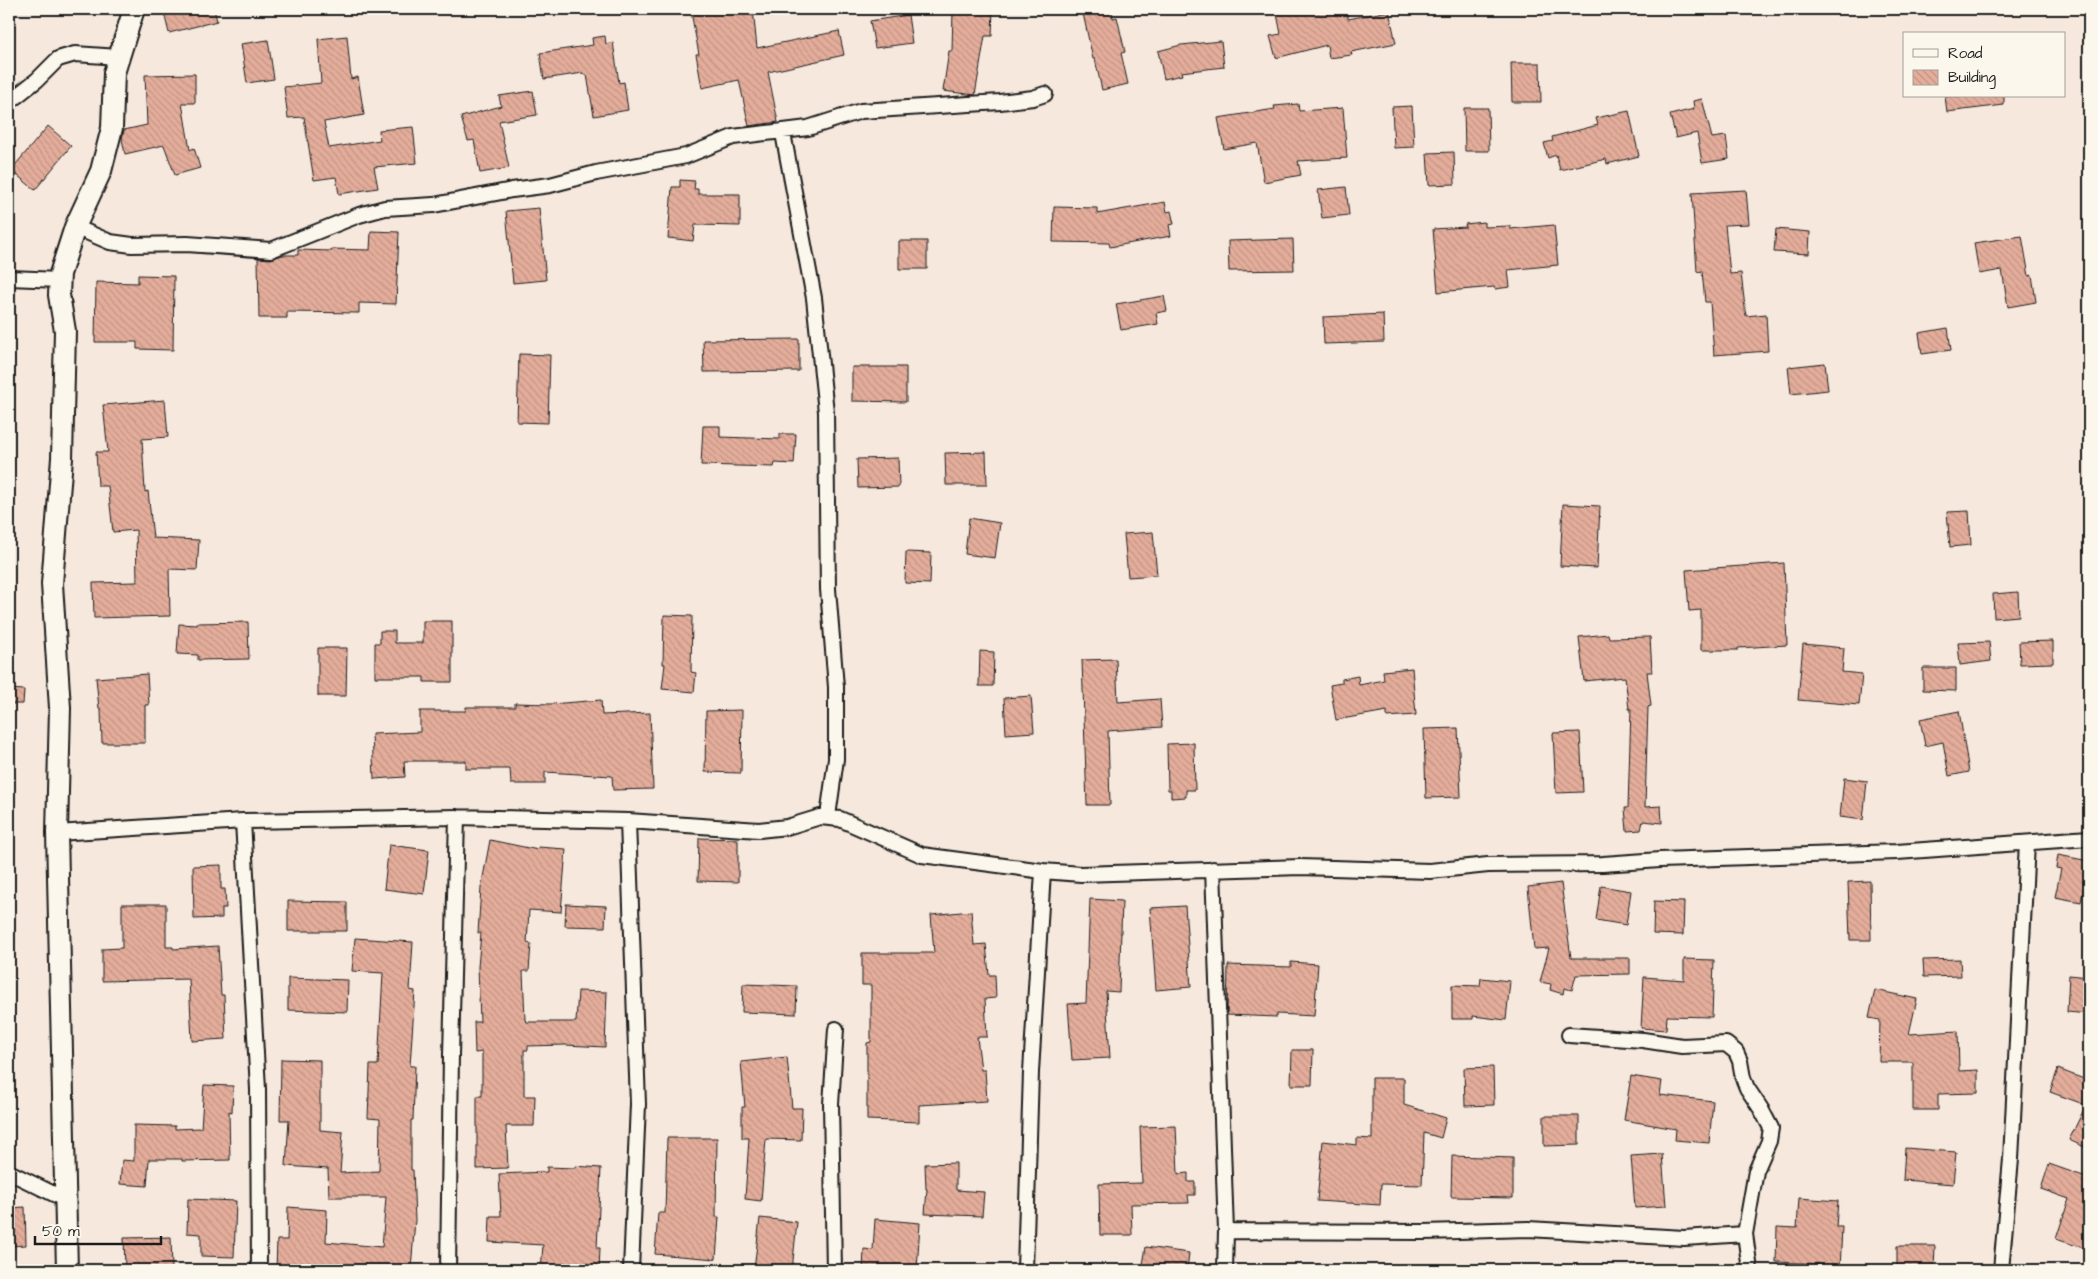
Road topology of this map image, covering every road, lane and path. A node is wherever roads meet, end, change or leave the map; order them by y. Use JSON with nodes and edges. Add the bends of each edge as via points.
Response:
{"nodes":[{"id":1,"x":134,"y":9,"type":"edge"},
{"id":2,"x":119,"y":57,"type":"junction"},
{"id":3,"x":1045,"y":94,"type":"dead end"},
{"id":4,"x":9,"y":102,"type":"edge"},
{"id":5,"x":783,"y":132,"type":"junction"},
{"id":6,"x":75,"y":227,"type":"junction"},
{"id":7,"x":9,"y":278,"type":"edge"},
{"id":8,"x":60,"y":280,"type":"junction"},
{"id":9,"x":828,"y":816,"type":"junction"},
{"id":10,"x":457,"y":817,"type":"junction"},
{"id":11,"x":243,"y":821,"type":"junction"},
{"id":12,"x":628,"y":821,"type":"junction"},
{"id":13,"x":57,"y":833,"type":"junction"},
{"id":14,"x":2089,"y":838,"type":"edge"},
{"id":15,"x":2027,"y":843,"type":"junction"},
{"id":16,"x":1213,"y":869,"type":"junction"},
{"id":17,"x":1043,"y":871,"type":"junction"},
{"id":18,"x":836,"y":1029,"type":"dead end"},
{"id":19,"x":1569,"y":1035,"type":"dead end"},
{"id":20,"x":9,"y":1172,"type":"edge"},
{"id":21,"x":66,"y":1200,"type":"junction"},
{"id":22,"x":1226,"y":1231,"type":"junction"},
{"id":23,"x":1745,"y":1234,"type":"junction"},
{"id":24,"x":67,"y":1270,"type":"edge"},
{"id":25,"x":259,"y":1270,"type":"edge"},
{"id":26,"x":448,"y":1270,"type":"edge"},
{"id":27,"x":631,"y":1270,"type":"edge"},
{"id":28,"x":834,"y":1270,"type":"edge"},
{"id":29,"x":1025,"y":1270,"type":"edge"},
{"id":30,"x":1225,"y":1270,"type":"edge"},
{"id":31,"x":1750,"y":1270,"type":"edge"},
{"id":32,"x":2001,"y":1270,"type":"edge"}],
"edges":[{"from":1,"to":2,"type":"street"},
{"from":2,"to":4,"type":"street","via":[[75,54],[58,59]]},
{"from":2,"to":6,"type":"street","via":[[114,73],[112,128],[101,172]]},
{"from":3,"to":5,"type":"street","via":[[1000,102],[861,111],[808,128]]},
{"from":5,"to":6,"type":"street","via":[[733,137],[686,156],[550,185],[424,206],[384,208],[271,250],[187,244],[132,245],[110,242]]},
{"from":5,"to":9,"type":"street","via":[[814,298],[826,412],[828,589],[836,704],[836,759]]},
{"from":6,"to":8,"type":"street"},
{"from":7,"to":8,"type":"street"},
{"from":8,"to":13,"type":"street","via":[[65,332],[62,458],[52,584],[60,708]]},
{"from":9,"to":12,"type":"street","via":[[787,827],[759,830]]},
{"from":9,"to":17,"type":"street","via":[[840,818],[922,856]]},
{"from":10,"to":11,"type":"street"},
{"from":10,"to":12,"type":"street"},
{"from":10,"to":26,"type":"street"},
{"from":11,"to":13,"type":"street"},
{"from":11,"to":25,"type":"street","via":[[258,1089]]},
{"from":12,"to":27,"type":"street","via":[[638,1104]]},
{"from":13,"to":21,"type":"street"},
{"from":14,"to":15,"type":"street"},
{"from":15,"to":16,"type":"street","via":[[1897,852],[1603,864],[1488,865],[1430,870]]},
{"from":15,"to":32,"type":"street","via":[[2011,1159]]},
{"from":16,"to":17,"type":"street","via":[[1082,874]]},
{"from":16,"to":22,"type":"street"},
{"from":17,"to":29,"type":"street","via":[[1031,1072]]},
{"from":18,"to":28,"type":"street","via":[[831,1104]]},
{"from":19,"to":23,"type":"street","via":[[1682,1046],[1726,1044],[1736,1052],[1747,1088],[1771,1128],[1756,1171]]},
{"from":20,"to":21,"type":"street"},
{"from":21,"to":24,"type":"street"},
{"from":22,"to":23,"type":"street","via":[[1528,1229],[1684,1238]]},
{"from":22,"to":30,"type":"street"},
{"from":23,"to":31,"type":"street"}]}
